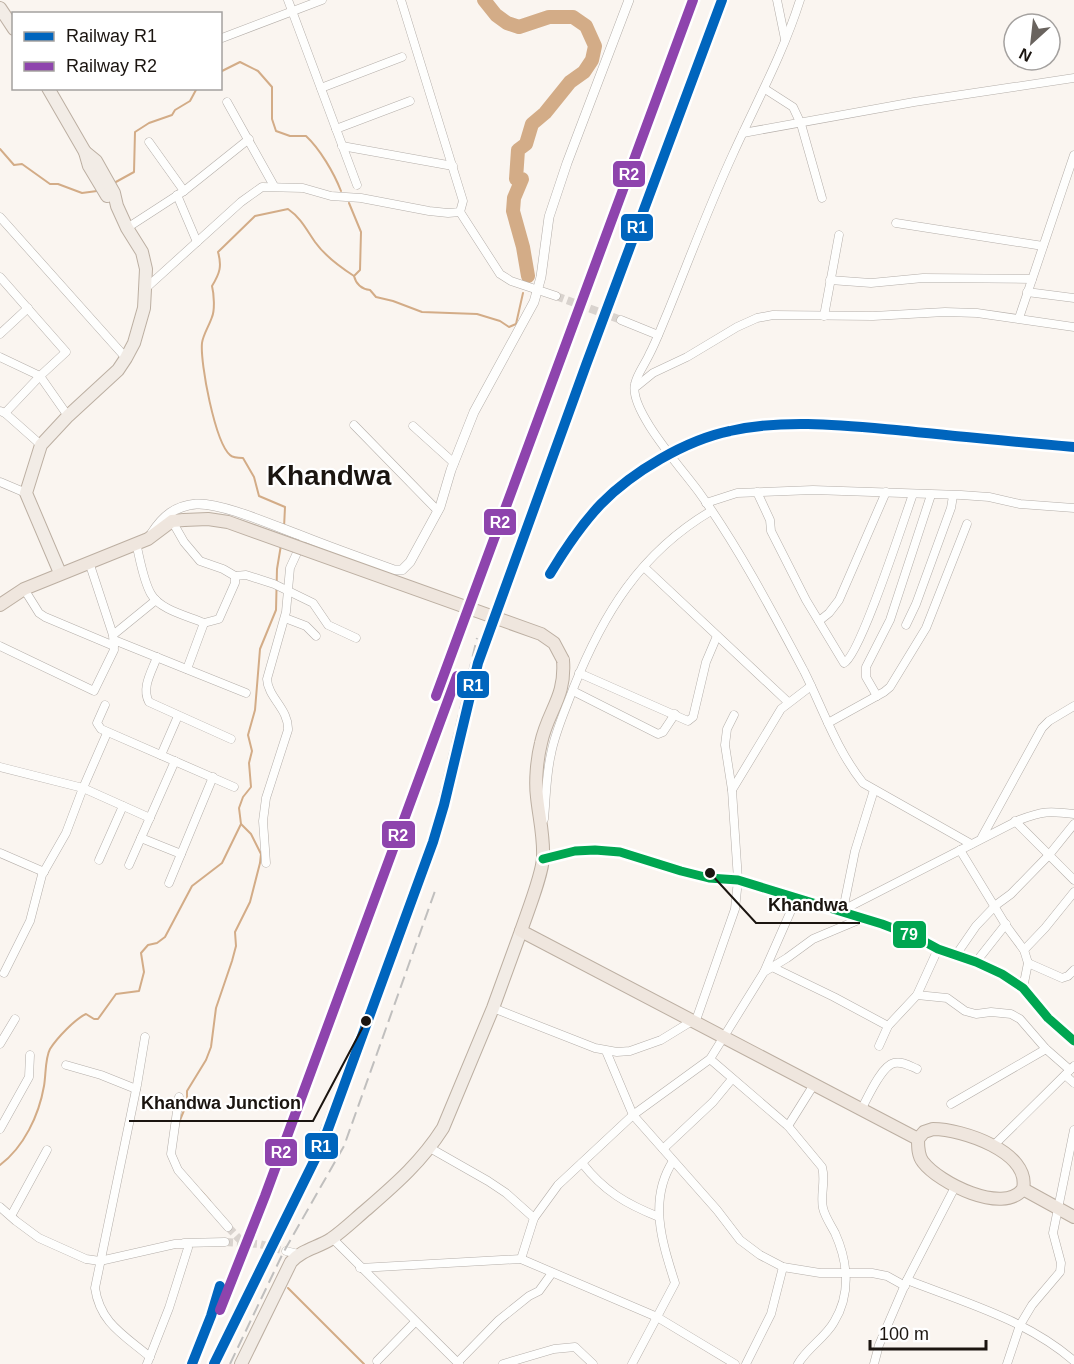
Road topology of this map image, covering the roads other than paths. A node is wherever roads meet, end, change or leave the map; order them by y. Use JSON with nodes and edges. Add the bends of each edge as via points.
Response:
{"nodes":[{"id":1,"x":288,"y":0,"type":"edge"},
{"id":2,"x":322,"y":0,"type":"edge"},
{"id":3,"x":401,"y":0,"type":"edge"},
{"id":4,"x":629,"y":0,"type":"edge"},
{"id":5,"x":777,"y":0,"type":"edge"},
{"id":6,"x":800,"y":0,"type":"edge"},
{"id":7,"x":0,"y":8,"type":"edge"},
{"id":8,"x":292,"y":11,"type":"junction"},
{"id":9,"x":12,"y":26,"type":"edge"},
{"id":10,"x":222,"y":38,"type":"dead end"},
{"id":11,"x":785,"y":40,"type":"junction"},
{"id":12,"x":402,"y":57,"type":"dead end"},
{"id":13,"x":1074,"y":78,"type":"edge"},
{"id":14,"x":321,"y":88,"type":"junction"},
{"id":15,"x":765,"y":89,"type":"junction"},
{"id":16,"x":49,"y":90,"type":"edge"},
{"id":17,"x":410,"y":101,"type":"dead end"},
{"id":18,"x":227,"y":102,"type":"dead end"},
{"id":19,"x":801,"y":124,"type":"junction"},
{"id":20,"x":336,"y":129,"type":"junction"},
{"id":21,"x":743,"y":133,"type":"junction"},
{"id":22,"x":249,"y":140,"type":"junction"},
{"id":23,"x":149,"y":142,"type":"dead end"},
{"id":24,"x":342,"y":146,"type":"junction"},
{"id":25,"x":1074,"y":155,"type":"edge"},
{"id":26,"x":453,"y":166,"type":"junction"},
{"id":27,"x":357,"y":184,"type":"dead end"},
{"id":28,"x":274,"y":186,"type":"junction"},
{"id":29,"x":181,"y":193,"type":"junction"},
{"id":30,"x":822,"y":198,"type":"dead end"},
{"id":31,"x":460,"y":212,"type":"junction"},
{"id":32,"x":0,"y":217,"type":"edge"},
{"id":33,"x":896,"y":223,"type":"dead end"},
{"id":34,"x":127,"y":228,"type":"junction"},
{"id":35,"x":839,"y":235,"type":"dead end"},
{"id":36,"x":197,"y":242,"type":"junction"},
{"id":37,"x":1043,"y":246,"type":"junction"},
{"id":38,"x":0,"y":277,"type":"edge"},
{"id":39,"x":830,"y":279,"type":"junction"},
{"id":40,"x":1032,"y":279,"type":"junction"},
{"id":41,"x":3,"y":287,"type":"edge"},
{"id":42,"x":145,"y":289,"type":"junction"},
{"id":43,"x":538,"y":291,"type":"junction"},
{"id":44,"x":1027,"y":292,"type":"junction"},
{"id":45,"x":556,"y":296,"type":"tunnel mouth"},
{"id":46,"x":1074,"y":298,"type":"edge"},
{"id":47,"x":28,"y":308,"type":"junction"},
{"id":48,"x":824,"y":316,"type":"junction"},
{"id":49,"x":1019,"y":318,"type":"junction"},
{"id":50,"x":621,"y":320,"type":"tunnel mouth"},
{"id":51,"x":1074,"y":327,"type":"edge"},
{"id":52,"x":0,"y":334,"type":"edge"},
{"id":53,"x":658,"y":335,"type":"junction"},
{"id":54,"x":0,"y":357,"type":"edge"},
{"id":55,"x":126,"y":358,"type":"junction"},
{"id":56,"x":40,"y":376,"type":"junction"},
{"id":57,"x":635,"y":388,"type":"junction"},
{"id":58,"x":3,"y":412,"type":"edge"},
{"id":59,"x":68,"y":416,"type":"junction"},
{"id":60,"x":354,"y":424,"type":"dead end"},
{"id":61,"x":413,"y":426,"type":"dead end"},
{"id":62,"x":40,"y":445,"type":"junction"},
{"id":63,"x":454,"y":463,"type":"junction"},
{"id":64,"x":0,"y":482,"type":"edge"},
{"id":65,"x":757,"y":492,"type":"junction"},
{"id":66,"x":886,"y":492,"type":"junction"},
{"id":67,"x":26,"y":493,"type":"junction"},
{"id":68,"x":913,"y":494,"type":"junction"},
{"id":69,"x":931,"y":495,"type":"junction"},
{"id":70,"x":953,"y":496,"type":"junction"},
{"id":71,"x":709,"y":507,"type":"junction"},
{"id":72,"x":1074,"y":508,"type":"edge"},
{"id":73,"x":438,"y":511,"type":"junction"},
{"id":74,"x":178,"y":521,"type":"junction"},
{"id":75,"x":967,"y":524,"type":"dead end"},
{"id":76,"x":304,"y":537,"type":"junction"},
{"id":77,"x":142,"y":541,"type":"junction"},
{"id":78,"x":89,"y":562,"type":"junction"},
{"id":79,"x":644,"y":567,"type":"junction"},
{"id":80,"x":60,"y":573,"type":"junction"},
{"id":81,"x":235,"y":576,"type":"junction"},
{"id":82,"x":24,"y":589,"type":"junction"},
{"id":83,"x":288,"y":591,"type":"junction"},
{"id":84,"x":156,"y":600,"type":"junction"},
{"id":85,"x":0,"y":604,"type":"edge"},
{"id":86,"x":285,"y":618,"type":"junction"},
{"id":87,"x":819,"y":621,"type":"junction"},
{"id":88,"x":204,"y":623,"type":"junction"},
{"id":89,"x":906,"y":626,"type":"dead end"},
{"id":90,"x":316,"y":636,"type":"dead end"},
{"id":91,"x":717,"y":636,"type":"junction"},
{"id":92,"x":356,"y":638,"type":"dead end"},
{"id":93,"x":114,"y":640,"type":"junction"},
{"id":94,"x":0,"y":646,"type":"edge"},
{"id":95,"x":157,"y":657,"type":"junction"},
{"id":96,"x":187,"y":669,"type":"junction"},
{"id":97,"x":579,"y":673,"type":"junction"},
{"id":98,"x":810,"y":686,"type":"junction"},
{"id":99,"x":573,"y":690,"type":"junction"},
{"id":100,"x":246,"y":693,"type":"dead end"},
{"id":101,"x":877,"y":696,"type":"junction"},
{"id":102,"x":788,"y":702,"type":"junction"},
{"id":103,"x":105,"y":705,"type":"dead end"},
{"id":104,"x":1074,"y":706,"type":"edge"},
{"id":105,"x":675,"y":714,"type":"junction"},
{"id":106,"x":734,"y":715,"type":"dead end"},
{"id":107,"x":178,"y":716,"type":"junction"},
{"id":108,"x":828,"y":723,"type":"junction"},
{"id":109,"x":107,"y":733,"type":"junction"},
{"id":110,"x":231,"y":739,"type":"dead end"},
{"id":111,"x":161,"y":755,"type":"junction"},
{"id":112,"x":175,"y":761,"type":"junction"},
{"id":113,"x":0,"y":767,"type":"edge"},
{"id":114,"x":213,"y":777,"type":"junction"},
{"id":115,"x":234,"y":787,"type":"dead end"},
{"id":116,"x":83,"y":788,"type":"junction"},
{"id":117,"x":732,"y":790,"type":"junction"},
{"id":118,"x":874,"y":790,"type":"junction"},
{"id":119,"x":123,"y":806,"type":"junction"},
{"id":120,"x":1074,"y":814,"type":"edge"},
{"id":121,"x":150,"y":818,"type":"junction"},
{"id":122,"x":1015,"y":821,"type":"junction"},
{"id":123,"x":1074,"y":824,"type":"edge"},
{"id":124,"x":542,"y":833,"type":"junction"},
{"id":125,"x":141,"y":838,"type":"junction"},
{"id":126,"x":981,"y":839,"type":"junction"},
{"id":127,"x":971,"y":844,"type":"junction"},
{"id":128,"x":960,"y":850,"type":"junction"},
{"id":129,"x":0,"y":853,"type":"edge"},
{"id":130,"x":181,"y":854,"type":"junction"},
{"id":131,"x":1048,"y":855,"type":"junction"},
{"id":132,"x":99,"y":860,"type":"dead end"},
{"id":133,"x":543,"y":860,"type":"junction"},
{"id":134,"x":267,"y":863,"type":"dead end"},
{"id":135,"x":129,"y":866,"type":"dead end"},
{"id":136,"x":44,"y":872,"type":"junction"},
{"id":137,"x":738,"y":880,"type":"junction"},
{"id":138,"x":1074,"y":880,"type":"edge"},
{"id":139,"x":169,"y":883,"type":"dead end"},
{"id":140,"x":1074,"y":892,"type":"edge"},
{"id":141,"x":797,"y":897,"type":"junction"},
{"id":142,"x":996,"y":905,"type":"junction"},
{"id":143,"x":843,"y":910,"type":"junction"},
{"id":144,"x":863,"y":918,"type":"junction"},
{"id":145,"x":1006,"y":924,"type":"junction"},
{"id":146,"x":521,"y":931,"type":"junction"},
{"id":147,"x":938,"y":949,"type":"junction"},
{"id":148,"x":1024,"y":950,"type":"junction"},
{"id":149,"x":956,"y":955,"type":"junction"},
{"id":150,"x":976,"y":962,"type":"junction"},
{"id":151,"x":1028,"y":963,"type":"junction"},
{"id":152,"x":772,"y":967,"type":"junction"},
{"id":153,"x":1074,"y":970,"type":"edge"},
{"id":154,"x":764,"y":972,"type":"junction"},
{"id":155,"x":4,"y":973,"type":"dead end"},
{"id":156,"x":1023,"y":988,"type":"junction"},
{"id":157,"x":917,"y":995,"type":"junction"},
{"id":158,"x":493,"y":1008,"type":"junction"},
{"id":159,"x":15,"y":1019,"type":"dead end"},
{"id":160,"x":694,"y":1022,"type":"junction"},
{"id":161,"x":888,"y":1026,"type":"junction"},
{"id":162,"x":145,"y":1037,"type":"dead end"},
{"id":163,"x":724,"y":1037,"type":"junction"},
{"id":164,"x":1074,"y":1041,"type":"edge"},
{"id":165,"x":0,"y":1044,"type":"edge"},
{"id":166,"x":879,"y":1046,"type":"dead end"},
{"id":167,"x":1046,"y":1049,"type":"junction"},
{"id":168,"x":606,"y":1051,"type":"junction"},
{"id":169,"x":30,"y":1055,"type":"dead end"},
{"id":170,"x":710,"y":1059,"type":"junction"},
{"id":171,"x":66,"y":1065,"type":"dead end"},
{"id":172,"x":917,"y":1070,"type":"dead end"},
{"id":173,"x":1070,"y":1070,"type":"edge"},
{"id":174,"x":732,"y":1079,"type":"junction"},
{"id":175,"x":1074,"y":1083,"type":"edge"},
{"id":176,"x":813,"y":1086,"type":"junction"},
{"id":177,"x":136,"y":1089,"type":"junction"},
{"id":178,"x":178,"y":1097,"type":"dead end"},
{"id":179,"x":951,"y":1104,"type":"dead end"},
{"id":180,"x":861,"y":1110,"type":"junction"},
{"id":181,"x":633,"y":1115,"type":"junction"},
{"id":182,"x":788,"y":1126,"type":"junction"},
{"id":183,"x":0,"y":1129,"type":"edge"},
{"id":184,"x":1074,"y":1130,"type":"edge"},
{"id":185,"x":918,"y":1139,"type":"junction"},
{"id":186,"x":993,"y":1146,"type":"junction"},
{"id":187,"x":430,"y":1148,"type":"junction"},
{"id":188,"x":663,"y":1149,"type":"junction"},
{"id":189,"x":47,"y":1150,"type":"dead end"},
{"id":190,"x":673,"y":1161,"type":"junction"},
{"id":191,"x":582,"y":1163,"type":"junction"},
{"id":192,"x":1071,"y":1167,"type":"edge"},
{"id":193,"x":955,"y":1187,"type":"junction"},
{"id":194,"x":1023,"y":1189,"type":"junction"},
{"id":195,"x":0,"y":1206,"type":"edge"},
{"id":196,"x":1058,"y":1208,"type":"junction"},
{"id":197,"x":10,"y":1216,"type":"junction"},
{"id":198,"x":659,"y":1217,"type":"junction"},
{"id":199,"x":1074,"y":1217,"type":"edge"},
{"id":200,"x":534,"y":1218,"type":"junction"},
{"id":201,"x":228,"y":1227,"type":"tunnel mouth"},
{"id":202,"x":332,"y":1238,"type":"junction"},
{"id":203,"x":225,"y":1242,"type":"tunnel mouth"},
{"id":204,"x":184,"y":1243,"type":"junction"},
{"id":205,"x":520,"y":1259,"type":"junction"},
{"id":206,"x":100,"y":1261,"type":"junction"},
{"id":207,"x":783,"y":1267,"type":"junction"},
{"id":208,"x":360,"y":1268,"type":"junction"},
{"id":209,"x":552,"y":1273,"type":"junction"},
{"id":210,"x":846,"y":1274,"type":"junction"},
{"id":211,"x":906,"y":1283,"type":"junction"},
{"id":212,"x":657,"y":1317,"type":"junction"},
{"id":213,"x":415,"y":1322,"type":"junction"},
{"id":214,"x":1020,"y":1325,"type":"junction"},
{"id":215,"x":149,"y":1360,"type":"edge"},
{"id":216,"x":1074,"y":1360,"type":"edge"},
{"id":217,"x":377,"y":1361,"type":"dead end"},
{"id":218,"x":458,"y":1363,"type":"edge"},
{"id":219,"x":241,"y":1364,"type":"edge"},
{"id":220,"x":503,"y":1364,"type":"edge"},
{"id":221,"x":592,"y":1364,"type":"edge"},
{"id":222,"x":632,"y":1364,"type":"edge"},
{"id":223,"x":735,"y":1364,"type":"edge"},
{"id":224,"x":746,"y":1364,"type":"edge"},
{"id":225,"x":798,"y":1364,"type":"edge"},
{"id":226,"x":874,"y":1364,"type":"edge"},
{"id":227,"x":1007,"y":1364,"type":"edge"}],
"edges":[{"from":1,"to":8,"type":"street"},
{"from":2,"to":8,"type":"street"},
{"from":3,"to":26,"type":"street"},
{"from":4,"to":43,"type":"street","via":[[553,206]]},
{"from":5,"to":11,"type":"street"},
{"from":6,"to":11,"type":"street"},
{"from":7,"to":9,"type":"main road"},
{"from":8,"to":10,"type":"street"},
{"from":8,"to":14,"type":"street"},
{"from":11,"to":15,"type":"street"},
{"from":12,"to":14,"type":"street"},
{"from":13,"to":19,"type":"street"},
{"from":14,"to":20,"type":"street"},
{"from":15,"to":19,"type":"street","via":[[793,107]]},
{"from":15,"to":21,"type":"street"},
{"from":16,"to":34,"type":"main road"},
{"from":17,"to":20,"type":"street"},
{"from":18,"to":22,"type":"street"},
{"from":19,"to":21,"type":"street"},
{"from":19,"to":30,"type":"street"},
{"from":20,"to":24,"type":"street"},
{"from":21,"to":53,"type":"street"},
{"from":22,"to":28,"type":"street"},
{"from":22,"to":29,"type":"street"},
{"from":23,"to":29,"type":"street"},
{"from":24,"to":26,"type":"street"},
{"from":24,"to":27,"type":"street"},
{"from":25,"to":37,"type":"street"},
{"from":26,"to":31,"type":"street","via":[[463,201]]},
{"from":28,"to":31,"type":"street","via":[[429,211]]},
{"from":28,"to":36,"type":"street","via":[[262,187],[241,201]]},
{"from":29,"to":34,"type":"street"},
{"from":29,"to":36,"type":"street"},
{"from":31,"to":43,"type":"street","via":[[500,274]]},
{"from":32,"to":55,"type":"street"},
{"from":33,"to":37,"type":"street"},
{"from":34,"to":42,"type":"main road","via":[[142,252]]},
{"from":35,"to":39,"type":"street"},
{"from":36,"to":42,"type":"street"},
{"from":37,"to":40,"type":"street"},
{"from":38,"to":41,"type":"street"},
{"from":39,"to":40,"type":"street","via":[[871,283],[923,278]]},
{"from":39,"to":48,"type":"street"},
{"from":40,"to":44,"type":"street"},
{"from":41,"to":47,"type":"street"},
{"from":42,"to":55,"type":"main road","via":[[144,308]]},
{"from":43,"to":45,"type":"street"},
{"from":43,"to":63,"type":"street","via":[[474,412]]},
{"from":44,"to":46,"type":"street"},
{"from":44,"to":49,"type":"street"},
{"from":47,"to":52,"type":"street"},
{"from":47,"to":56,"type":"street","via":[[66,352]]},
{"from":48,"to":49,"type":"street","via":[[945,312]]},
{"from":48,"to":57,"type":"street","via":[[757,318],[653,373]]},
{"from":49,"to":51,"type":"street"},
{"from":50,"to":53,"type":"street"},
{"from":53,"to":57,"type":"street"},
{"from":54,"to":56,"type":"street"},
{"from":55,"to":59,"type":"main road"},
{"from":56,"to":58,"type":"street"},
{"from":56,"to":59,"type":"street"},
{"from":57,"to":71,"type":"street","via":[[638,409]]},
{"from":58,"to":62,"type":"street"},
{"from":59,"to":62,"type":"main road"},
{"from":60,"to":73,"type":"street"},
{"from":61,"to":63,"type":"street"},
{"from":62,"to":67,"type":"main road"},
{"from":63,"to":73,"type":"street"},
{"from":64,"to":67,"type":"street"},
{"from":65,"to":66,"type":"street"},
{"from":65,"to":71,"type":"street","via":[[737,493]]},
{"from":65,"to":87,"type":"street","via":[[771,531]]},
{"from":66,"to":68,"type":"street"},
{"from":66,"to":87,"type":"street","via":[[839,600]]},
{"from":67,"to":80,"type":"main road"},
{"from":68,"to":69,"type":"street"},
{"from":68,"to":87,"type":"street","via":[[861,636],[847,663],[841,662]]},
{"from":69,"to":70,"type":"street"},
{"from":69,"to":101,"type":"street","via":[[890,620],[866,667],[866,677]]},
{"from":70,"to":72,"type":"street"},
{"from":70,"to":89,"type":"street"},
{"from":71,"to":79,"type":"street","via":[[663,544]]},
{"from":71,"to":98,"type":"street","via":[[734,545]]},
{"from":73,"to":76,"type":"street","via":[[402,570]]},
{"from":74,"to":77,"type":"highway"},
{"from":74,"to":81,"type":"street","via":[[184,542],[200,561]]},
{"from":74,"to":124,"type":"highway","bridge":true,"via":[[228,522],[541,634],[554,643],[563,660],[564,676],[562,692],[541,743],[537,795]]},
{"from":75,"to":101,"type":"street","via":[[926,628],[890,687]]},
{"from":76,"to":77,"type":"street","via":[[251,517],[196,504],[174,509]]},
{"from":76,"to":83,"type":"street","via":[[290,568]]},
{"from":77,"to":78,"type":"highway"},
{"from":77,"to":84,"type":"street","via":[[150,593]]},
{"from":78,"to":80,"type":"highway"},
{"from":78,"to":93,"type":"street"},
{"from":79,"to":91,"type":"street"},
{"from":79,"to":97,"type":"street","via":[[606,617]]},
{"from":80,"to":82,"type":"highway"},
{"from":81,"to":83,"type":"street","via":[[246,575]]},
{"from":81,"to":88,"type":"street","via":[[219,619]]},
{"from":82,"to":85,"type":"highway"},
{"from":82,"to":93,"type":"street","via":[[45,617]]},
{"from":83,"to":86,"type":"street"},
{"from":83,"to":92,"type":"street","via":[[313,603],[328,625]]},
{"from":84,"to":88,"type":"street"},
{"from":84,"to":93,"type":"street"},
{"from":86,"to":90,"type":"street","via":[[306,626]]},
{"from":86,"to":134,"type":"street","via":[[267,679],[288,722],[266,798],[263,821]]},
{"from":88,"to":96,"type":"street"},
{"from":91,"to":102,"type":"street"},
{"from":91,"to":105,"type":"street","via":[[706,662],[693,717],[688,721]]},
{"from":93,"to":94,"type":"street","via":[[114,650],[94,691]]},
{"from":93,"to":95,"type":"street"},
{"from":95,"to":96,"type":"street"},
{"from":95,"to":107,"type":"street","via":[[145,695],[149,702]]},
{"from":96,"to":100,"type":"street"},
{"from":97,"to":99,"type":"street"},
{"from":97,"to":105,"type":"street"},
{"from":98,"to":102,"type":"street"},
{"from":98,"to":108,"type":"street"},
{"from":99,"to":105,"type":"street","via":[[658,734]]},
{"from":99,"to":124,"type":"street","via":[[550,756]]},
{"from":101,"to":108,"type":"street"},
{"from":102,"to":117,"type":"street"},
{"from":103,"to":109,"type":"street","via":[[97,727]]},
{"from":104,"to":126,"type":"street","via":[[1042,728]]},
{"from":106,"to":117,"type":"street","via":[[725,736]]},
{"from":107,"to":110,"type":"street"},
{"from":107,"to":111,"type":"street"},
{"from":108,"to":118,"type":"street","via":[[853,771]]},
{"from":109,"to":111,"type":"street"},
{"from":109,"to":116,"type":"street"},
{"from":111,"to":112,"type":"street"},
{"from":112,"to":114,"type":"street"},
{"from":112,"to":121,"type":"street"},
{"from":113,"to":116,"type":"street"},
{"from":114,"to":115,"type":"street"},
{"from":114,"to":130,"type":"street"},
{"from":116,"to":119,"type":"street"},
{"from":116,"to":136,"type":"street","via":[[66,833]]},
{"from":117,"to":137,"type":"street"},
{"from":118,"to":127,"type":"street"},
{"from":118,"to":143,"type":"street","via":[[855,851]]},
{"from":119,"to":121,"type":"street"},
{"from":119,"to":132,"type":"street"},
{"from":120,"to":122,"type":"street","via":[[1042,812]]},
{"from":121,"to":125,"type":"street"},
{"from":122,"to":126,"type":"street"},
{"from":122,"to":131,"type":"street"},
{"from":123,"to":131,"type":"street"},
{"from":124,"to":133,"type":"highway"},
{"from":125,"to":130,"type":"street"},
{"from":125,"to":135,"type":"street"},
{"from":126,"to":127,"type":"street"},
{"from":127,"to":128,"type":"street"},
{"from":128,"to":142,"type":"street"},
{"from":128,"to":143,"type":"street"},
{"from":129,"to":136,"type":"street"},
{"from":130,"to":139,"type":"street"},
{"from":131,"to":138,"type":"street"},
{"from":131,"to":142,"type":"street"},
{"from":133,"to":137,"type":"street","via":[[575,851],[620,852],[681,872]]},
{"from":133,"to":146,"type":"highway"},
{"from":136,"to":155,"type":"street","via":[[30,921]]},
{"from":137,"to":141,"type":"street"},
{"from":137,"to":160,"type":"street","via":[[735,909]]},
{"from":140,"to":148,"type":"street"},
{"from":141,"to":143,"type":"street"},
{"from":141,"to":154,"type":"street"},
{"from":142,"to":145,"type":"street"},
{"from":142,"to":149,"type":"street"},
{"from":143,"to":144,"type":"street"},
{"from":144,"to":147,"type":"street"},
{"from":144,"to":152,"type":"street","via":[[813,939]]},
{"from":145,"to":148,"type":"street"},
{"from":145,"to":150,"type":"street"},
{"from":146,"to":158,"type":"main road"},
{"from":146,"to":160,"type":"highway"},
{"from":147,"to":149,"type":"street"},
{"from":147,"to":157,"type":"street"},
{"from":148,"to":151,"type":"street"},
{"from":149,"to":150,"type":"street"},
{"from":150,"to":156,"type":"street"},
{"from":151,"to":153,"type":"street","via":[[1062,978]]},
{"from":151,"to":156,"type":"street"},
{"from":152,"to":154,"type":"street"},
{"from":152,"to":161,"type":"street"},
{"from":154,"to":163,"type":"street"},
{"from":156,"to":164,"type":"street","via":[[1043,1014]]},
{"from":157,"to":161,"type":"street"},
{"from":157,"to":167,"type":"street","via":[[947,998],[976,1014],[1011,1014]]},
{"from":158,"to":168,"type":"street"},
{"from":158,"to":187,"type":"main road","via":[[443,1128]]},
{"from":159,"to":165,"type":"street"},
{"from":160,"to":163,"type":"highway"},
{"from":160,"to":168,"type":"street","via":[[630,1051]]},
{"from":161,"to":166,"type":"street"},
{"from":162,"to":177,"type":"street"},
{"from":163,"to":170,"type":"street"},
{"from":163,"to":176,"type":"highway"},
{"from":167,"to":173,"type":"street"},
{"from":167,"to":179,"type":"street"},
{"from":168,"to":181,"type":"street"},
{"from":169,"to":183,"type":"street","via":[[29,1077]]},
{"from":170,"to":174,"type":"street"},
{"from":170,"to":181,"type":"street"},
{"from":171,"to":177,"type":"street"},
{"from":172,"to":180,"type":"street","via":[[895,1062],[890,1065]]},
{"from":173,"to":175,"type":"street"},
{"from":173,"to":186,"type":"street"},
{"from":174,"to":182,"type":"street"},
{"from":174,"to":188,"type":"street"},
{"from":176,"to":180,"type":"highway"},
{"from":176,"to":182,"type":"street"},
{"from":177,"to":206,"type":"street"},
{"from":178,"to":201,"type":"street","via":[[171,1154],[178,1170]]},
{"from":180,"to":185,"type":"highway"},
{"from":181,"to":188,"type":"street"},
{"from":181,"to":191,"type":"street"},
{"from":182,"to":210,"type":"street","via":[[822,1167],[823,1210],[841,1247]]},
{"from":184,"to":192,"type":"street"},
{"from":185,"to":186,"type":"highway","via":[[924,1132],[945,1129]]},
{"from":185,"to":193,"type":"highway","via":[[922,1161]]},
{"from":186,"to":194,"type":"highway","via":[[1020,1168]]},
{"from":187,"to":200,"type":"street","via":[[497,1187]]},
{"from":187,"to":202,"type":"main road","via":[[400,1181]]},
{"from":188,"to":190,"type":"street"},
{"from":189,"to":197,"type":"street"},
{"from":190,"to":198,"type":"street","via":[[662,1184]]},
{"from":190,"to":207,"type":"street","via":[[740,1240]]},
{"from":191,"to":198,"type":"street","via":[[619,1199]]},
{"from":191,"to":200,"type":"street","via":[[558,1185]]},
{"from":192,"to":196,"type":"street"},
{"from":193,"to":194,"type":"highway","via":[[1002,1199],[1014,1198]]},
{"from":193,"to":211,"type":"street"},
{"from":194,"to":196,"type":"highway"},
{"from":195,"to":197,"type":"street"},
{"from":196,"to":199,"type":"highway"},
{"from":196,"to":214,"type":"street","via":[[1053,1233],[1060,1272]]},
{"from":197,"to":206,"type":"street","via":[[39,1238],[86,1259]]},
{"from":198,"to":212,"type":"street","via":[[675,1283]]},
{"from":200,"to":205,"type":"street"},
{"from":202,"to":208,"type":"street"},
{"from":202,"to":219,"type":"main road","via":[[292,1252],[291,1262]]},
{"from":203,"to":204,"type":"street"},
{"from":204,"to":206,"type":"street"},
{"from":204,"to":215,"type":"street","via":[[188,1248]]},
{"from":205,"to":208,"type":"street"},
{"from":205,"to":209,"type":"street"},
{"from":206,"to":215,"type":"street","via":[[95,1288],[98,1305],[110,1323]]},
{"from":207,"to":210,"type":"street"},
{"from":207,"to":224,"type":"street","via":[[771,1314]]},
{"from":208,"to":213,"type":"street"},
{"from":209,"to":212,"type":"street"},
{"from":209,"to":218,"type":"street","via":[[539,1291],[499,1320]]},
{"from":210,"to":211,"type":"street","via":[[872,1273]]},
{"from":210,"to":225,"type":"street","via":[[844,1297],[834,1322]]},
{"from":211,"to":214,"type":"street"},
{"from":211,"to":226,"type":"street"},
{"from":212,"to":222,"type":"street"},
{"from":212,"to":223,"type":"street"},
{"from":213,"to":217,"type":"street"},
{"from":213,"to":218,"type":"street"},
{"from":214,"to":216,"type":"street"},
{"from":214,"to":227,"type":"street"},
{"from":220,"to":221,"type":"street","via":[[575,1347]]}]}
